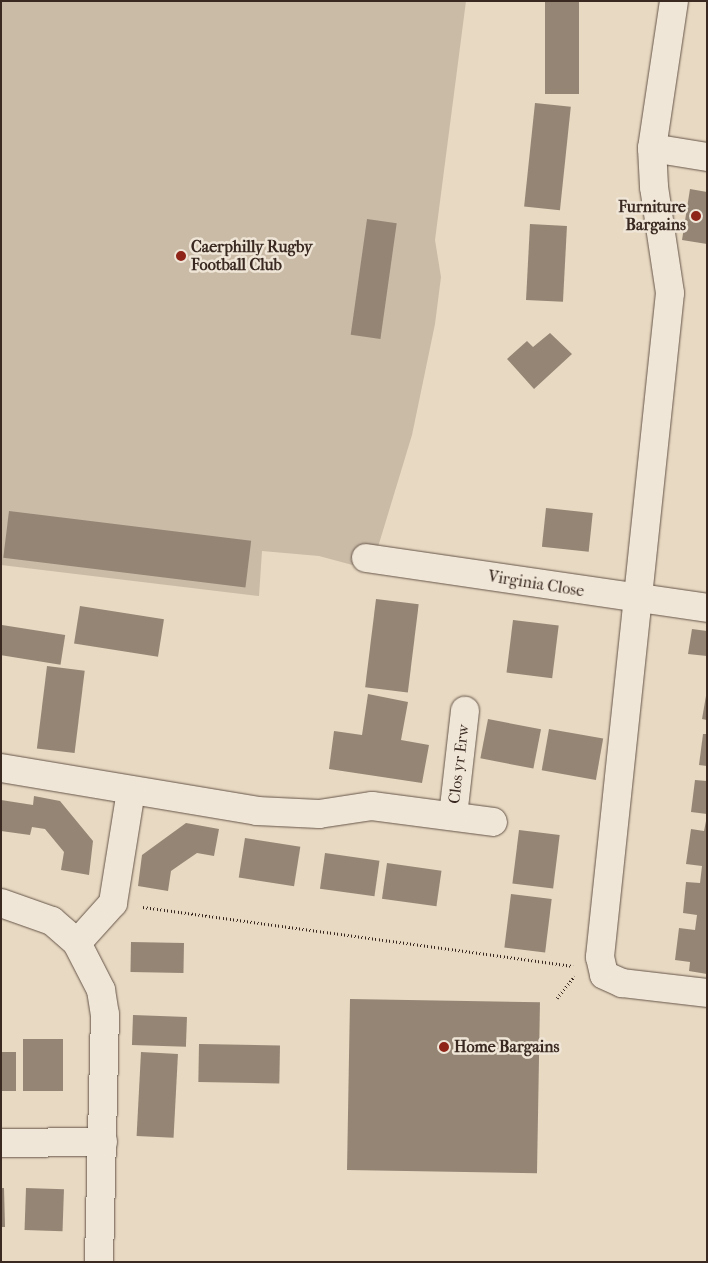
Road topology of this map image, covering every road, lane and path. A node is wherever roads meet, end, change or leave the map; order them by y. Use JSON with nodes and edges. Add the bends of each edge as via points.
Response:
{"nodes":[{"id":1,"x":674,"y":1,"type":"edge"},
{"id":2,"x":652,"y":148,"type":"junction"},
{"id":3,"x":707,"y":156,"type":"edge"},
{"id":4,"x":366,"y":558,"type":"dead end"},
{"id":5,"x":641,"y":600,"type":"junction"},
{"id":6,"x":707,"y":608,"type":"edge"},
{"id":7,"x":465,"y":711,"type":"dead end"},
{"id":8,"x":1,"y":768,"type":"edge"},
{"id":9,"x":131,"y":790,"type":"junction"},
{"id":10,"x":453,"y":816,"type":"junction"},
{"id":11,"x":492,"y":822,"type":"dead end"},
{"id":12,"x":1,"y":903,"type":"edge"},
{"id":13,"x":113,"y":903,"type":"junction"},
{"id":14,"x":77,"y":943,"type":"junction"},
{"id":15,"x":707,"y":993,"type":"edge"},
{"id":16,"x":557,"y":998,"type":"dead end"},
{"id":17,"x":103,"y":1142,"type":"junction"},
{"id":18,"x":1,"y":1143,"type":"edge"},
{"id":19,"x":99,"y":1262,"type":"edge"}],
"edges":[{"from":1,"to":2,"type":"street"},
{"from":2,"to":3,"type":"street"},
{"from":2,"to":5,"type":"street","via":[[654,187],[670,293],[654,421],[654,478]]},
{"from":4,"to":5,"type":"street","name":"Virginia Close"},
{"from":5,"to":6,"type":"street","name":"Virginia Close"},
{"from":5,"to":15,"type":"street","via":[[600,957],[604,975],[622,982]]},
{"from":7,"to":10,"type":"street","name":"Clos yr Erw"},
{"from":8,"to":9,"type":"street"},
{"from":9,"to":10,"type":"street","via":[[257,811],[319,814],[372,806]]},
{"from":9,"to":13,"type":"street"},
{"from":10,"to":11,"type":"street"},
{"from":12,"to":14,"type":"street","via":[[52,921]]},
{"from":13,"to":14,"type":"street"},
{"from":13,"to":16,"type":"path","via":[[581,968]]},
{"from":14,"to":17,"type":"street","via":[[98,978],[105,1014]]},
{"from":17,"to":18,"type":"street"},
{"from":17,"to":19,"type":"street"}]}
